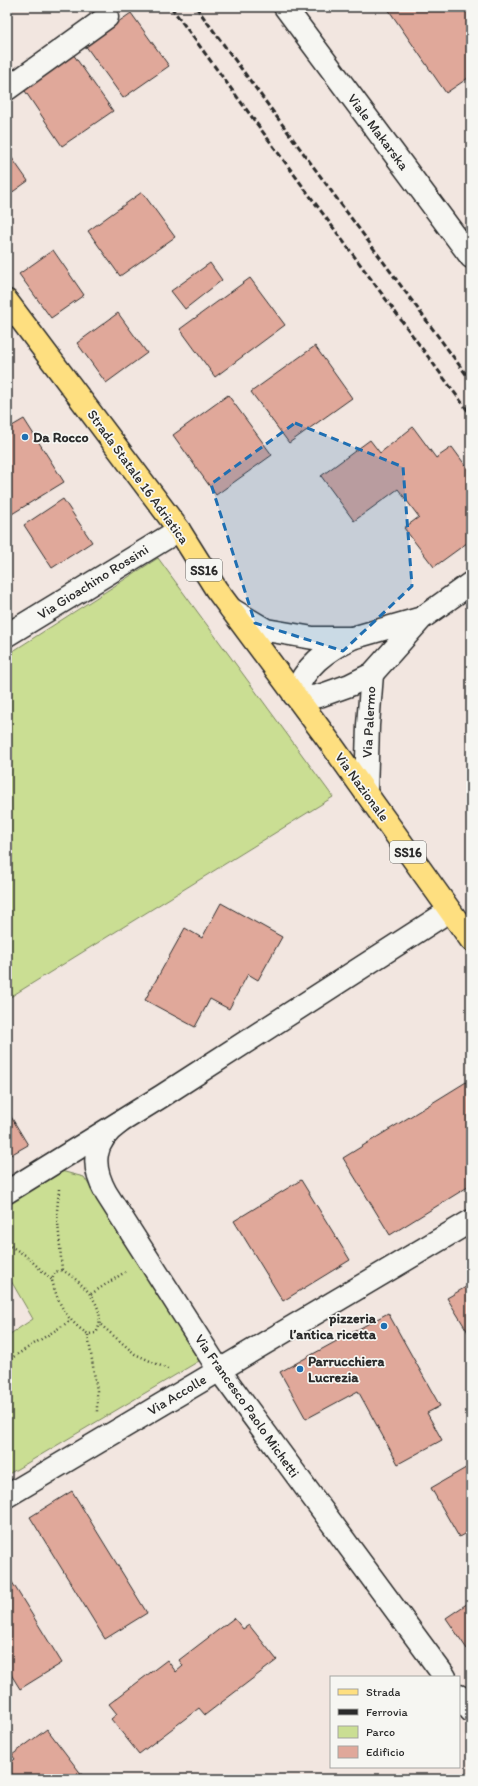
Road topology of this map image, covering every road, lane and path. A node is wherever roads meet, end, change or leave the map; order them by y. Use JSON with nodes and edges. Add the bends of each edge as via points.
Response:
{"nodes":[{"id":1,"x":285,"y":7,"type":"edge"},
{"id":2,"x":107,"y":17,"type":"dead end"},
{"id":3,"x":7,"y":89,"type":"edge"},
{"id":4,"x":471,"y":257,"type":"edge"},
{"id":5,"x":7,"y":301,"type":"edge"},
{"id":6,"x":179,"y":530,"type":"junction"},
{"id":7,"x":471,"y":583,"type":"edge"},
{"id":8,"x":231,"y":609,"type":"junction"},
{"id":9,"x":422,"y":618,"type":"junction"},
{"id":10,"x":7,"y":635,"type":"edge"},
{"id":11,"x":352,"y":638,"type":"junction"},
{"id":12,"x":372,"y":674,"type":"junction"},
{"id":13,"x":294,"y":695,"type":"junction"},
{"id":14,"x":366,"y":793,"type":"junction"},
{"id":15,"x":450,"y":911,"type":"junction"},
{"id":16,"x":471,"y":940,"type":"edge"},
{"id":17,"x":119,"y":1123,"type":"junction"},
{"id":18,"x":60,"y":1185,"type":"dead end"},
{"id":19,"x":7,"y":1192,"type":"edge"},
{"id":20,"x":471,"y":1221,"type":"edge"},
{"id":21,"x":7,"y":1244,"type":"edge"},
{"id":22,"x":62,"y":1270,"type":"junction"},
{"id":23,"x":125,"y":1272,"type":"dead end"},
{"id":24,"x":52,"y":1280,"type":"junction"},
{"id":25,"x":91,"y":1294,"type":"junction"},
{"id":26,"x":70,"y":1321,"type":"junction"},
{"id":27,"x":100,"y":1325,"type":"junction"},
{"id":28,"x":88,"y":1334,"type":"junction"},
{"id":29,"x":7,"y":1361,"type":"edge"},
{"id":30,"x":219,"y":1370,"type":"junction"},
{"id":31,"x":173,"y":1371,"type":"dead end"},
{"id":32,"x":97,"y":1420,"type":"dead end"},
{"id":33,"x":7,"y":1496,"type":"edge"},
{"id":34,"x":444,"y":1676,"type":"edge"},
{"id":35,"x":471,"y":1682,"type":"edge"},
{"id":36,"x":460,"y":1689,"type":"edge"},
{"id":37,"x":460,"y":1697,"type":"edge"},
{"id":38,"x":471,"y":1711,"type":"edge"}],
"edges":[{"from":1,"to":4,"type":"street","name":"Viale Makarska"},
{"from":2,"to":3,"type":"street"},
{"from":5,"to":6,"type":"main road","name":"Strada Statale 16 Adriatica","number":"SS16"},
{"from":6,"to":8,"type":"main road","name":"Strada Statale 16 Adriatica","number":"SS16"},
{"from":6,"to":10,"type":"street","name":"Via Gioachino Rossini"},
{"from":7,"to":9,"type":"street","name":"Via Palermo"},
{"from":8,"to":11,"type":"street","name":"Via Palermo","via":[[266,630],[313,638]]},
{"from":8,"to":13,"type":"main road","name":"Strada Statale 16 Adriatica","number":"SS16"},
{"from":9,"to":11,"type":"street","name":"Via Palermo"},
{"from":9,"to":12,"type":"street","name":"Via Palermo"},
{"from":11,"to":13,"type":"street","name":"Via Palermo","via":[[312,665],[300,680]]},
{"from":12,"to":13,"type":"street","name":"Via Palermo","via":[[322,695]]},
{"from":12,"to":14,"type":"street","name":"Via Palermo"},
{"from":13,"to":14,"type":"main road","name":"Via Nazionale","number":"SS16"},
{"from":14,"to":15,"type":"main road","name":"Via Nazionale","number":"SS16"},
{"from":15,"to":16,"type":"main road","name":"Via Nazionale","number":"SS16"},
{"from":15,"to":17,"type":"street"},
{"from":17,"to":19,"type":"street"},
{"from":17,"to":30,"type":"street","name":"Via Francesco Paolo Michetti","via":[[106,1134],[97,1150],[96,1167],[100,1181]]},
{"from":18,"to":22,"type":"path","via":[[57,1211]]},
{"from":20,"to":30,"type":"street","name":"Via Accolle"},
{"from":21,"to":24,"type":"path","via":[[25,1255]]},
{"from":22,"to":24,"type":"path","via":[[55,1272]]},
{"from":22,"to":25,"type":"path"},
{"from":23,"to":25,"type":"path"},
{"from":24,"to":26,"type":"path"},
{"from":25,"to":27,"type":"path","via":[[99,1313]]},
{"from":26,"to":28,"type":"path"},
{"from":26,"to":29,"type":"path"},
{"from":27,"to":28,"type":"path","via":[[96,1333]]},
{"from":27,"to":31,"type":"path","via":[[135,1354]]},
{"from":28,"to":32,"type":"path","via":[[97,1391]]},
{"from":30,"to":33,"type":"street","name":"Via Accolle"},
{"from":30,"to":34,"type":"street","name":"Via Francesco Paolo Michetti"},
{"from":35,"to":36,"type":"street"},
{"from":37,"to":38,"type":"street"}]}
